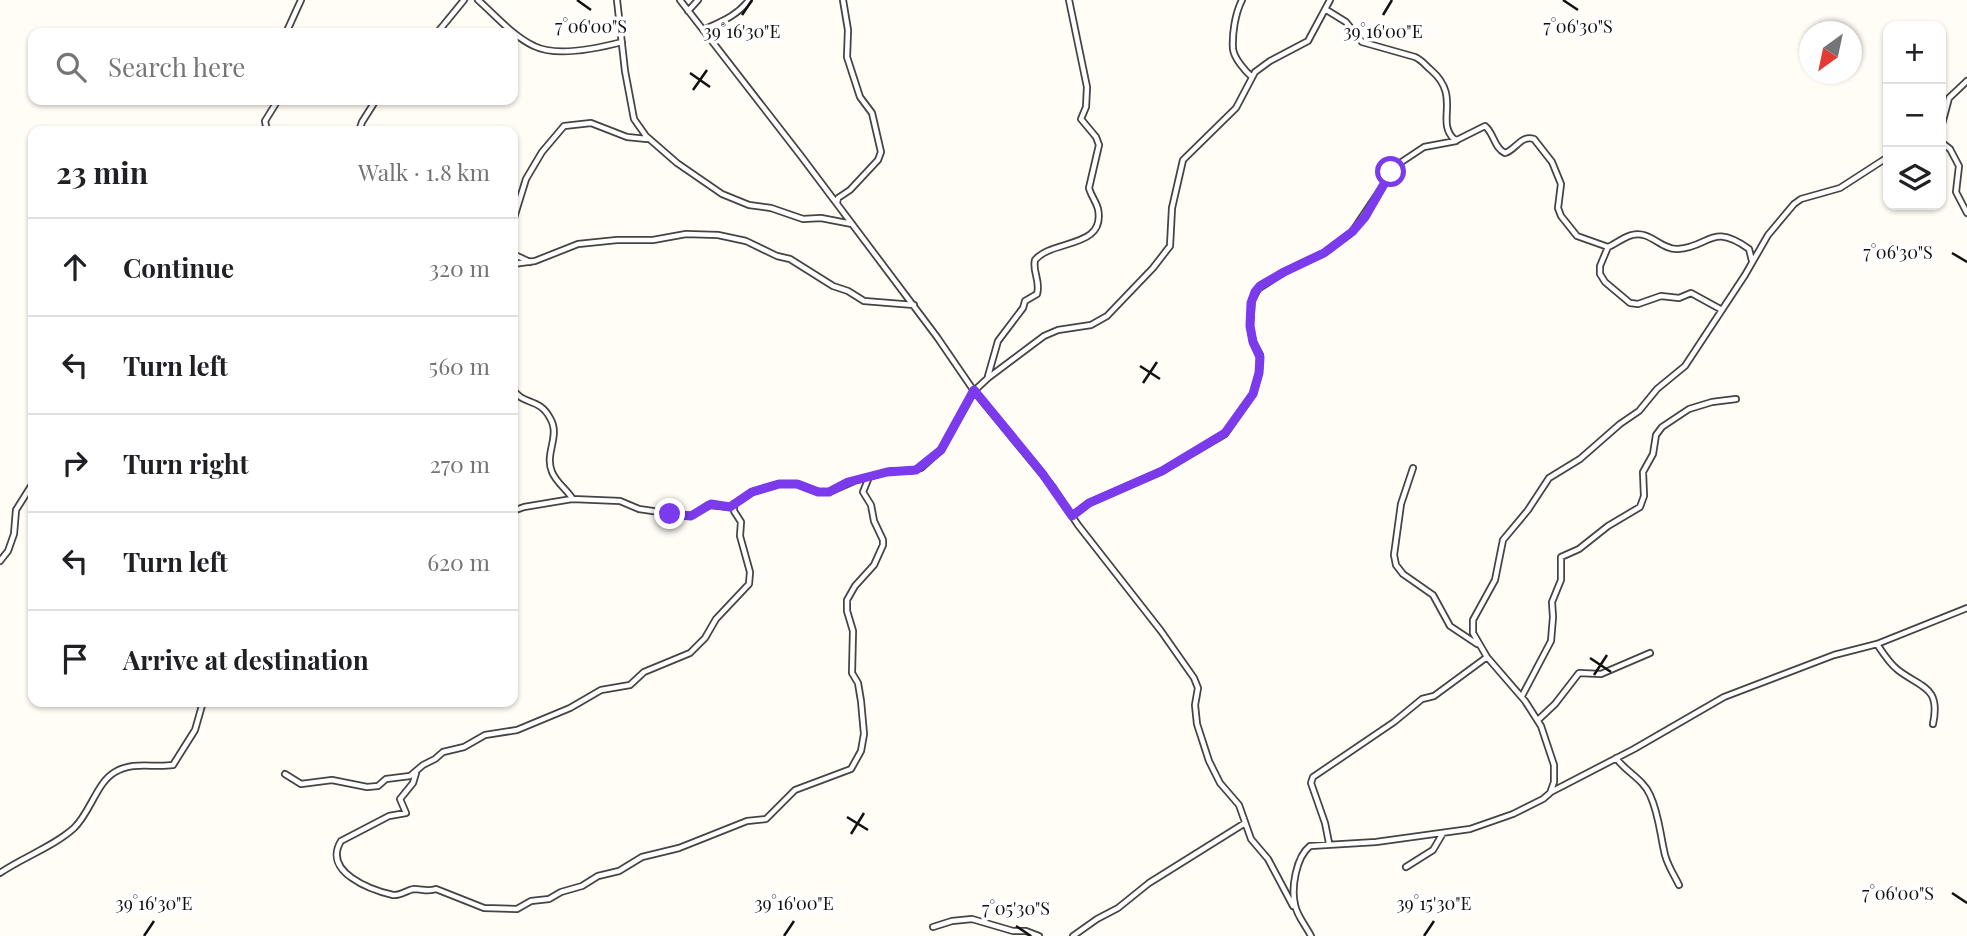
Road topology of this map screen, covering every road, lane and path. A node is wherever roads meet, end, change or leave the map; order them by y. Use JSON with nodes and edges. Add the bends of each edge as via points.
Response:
{"nodes":[{"id":1,"x":302,"y":0,"type":"edge"},
{"id":2,"x":464,"y":0,"type":"edge"},
{"id":3,"x":478,"y":0,"type":"edge"},
{"id":4,"x":617,"y":0,"type":"edge"},
{"id":5,"x":680,"y":0,"type":"edge"},
{"id":6,"x":698,"y":0,"type":"edge"},
{"id":7,"x":749,"y":0,"type":"edge"},
{"id":8,"x":843,"y":0,"type":"edge"},
{"id":9,"x":1069,"y":0,"type":"edge"},
{"id":10,"x":1242,"y":0,"type":"edge"},
{"id":11,"x":1330,"y":0,"type":"edge"},
{"id":12,"x":1325,"y":9,"type":"junction"},
{"id":13,"x":688,"y":11,"type":"junction"},
{"id":14,"x":288,"y":28,"type":"edge"},
{"id":15,"x":441,"y":28,"type":"edge"},
{"id":16,"x":510,"y":28,"type":"edge"},
{"id":17,"x":703,"y":30,"type":"junction"},
{"id":18,"x":518,"y":35,"type":"edge"},
{"id":19,"x":622,"y":42,"type":"junction"},
{"id":20,"x":1252,"y":77,"type":"junction"},
{"id":21,"x":1967,"y":81,"type":"edge"},
{"id":22,"x":275,"y":105,"type":"edge"},
{"id":23,"x":373,"y":105,"type":"edge"},
{"id":24,"x":1946,"y":109,"type":"edge"},
{"id":25,"x":266,"y":126,"type":"edge"},
{"id":26,"x":361,"y":126,"type":"edge"},
{"id":27,"x":649,"y":139,"type":"junction"},
{"id":28,"x":1457,"y":140,"type":"junction"},
{"id":29,"x":1946,"y":146,"type":"edge"},
{"id":30,"x":1883,"y":160,"type":"edge"},
{"id":31,"x":518,"y":204,"type":"edge"},
{"id":32,"x":837,"y":204,"type":"junction"},
{"id":33,"x":1967,"y":213,"type":"edge"},
{"id":34,"x":853,"y":225,"type":"junction"},
{"id":35,"x":1608,"y":247,"type":"junction"},
{"id":36,"x":1749,"y":249,"type":"junction"},
{"id":37,"x":1759,"y":250,"type":"junction"},
{"id":38,"x":518,"y":256,"type":"edge"},
{"id":39,"x":530,"y":262,"type":"junction"},
{"id":40,"x":518,"y":263,"type":"edge"},
{"id":41,"x":1751,"y":265,"type":"junction"},
{"id":42,"x":914,"y":305,"type":"junction"},
{"id":43,"x":1722,"y":310,"type":"junction"},
{"id":44,"x":988,"y":378,"type":"junction"},
{"id":45,"x":974,"y":390,"type":"junction"},
{"id":46,"x":518,"y":396,"type":"edge"},
{"id":47,"x":1736,"y":399,"type":"dead end"},
{"id":48,"x":1413,"y":468,"type":"dead end"},
{"id":49,"x":869,"y":477,"type":"junction"},
{"id":50,"x":28,"y":491,"type":"edge"},
{"id":51,"x":572,"y":499,"type":"junction"},
{"id":52,"x":735,"y":504,"type":"junction"},
{"id":53,"x":518,"y":510,"type":"edge"},
{"id":54,"x":1072,"y":516,"type":"junction"},
{"id":55,"x":0,"y":561,"type":"edge"},
{"id":56,"x":1967,"y":608,"type":"edge"},
{"id":57,"x":1877,"y":643,"type":"junction"},
{"id":58,"x":1478,"y":644,"type":"junction"},
{"id":59,"x":1650,"y":653,"type":"dead end"},
{"id":60,"x":1487,"y":657,"type":"junction"},
{"id":61,"x":1522,"y":696,"type":"junction"},
{"id":62,"x":202,"y":707,"type":"edge"},
{"id":63,"x":1538,"y":720,"type":"junction"},
{"id":64,"x":1933,"y":724,"type":"dead end"},
{"id":65,"x":1616,"y":758,"type":"junction"},
{"id":66,"x":415,"y":773,"type":"junction"},
{"id":67,"x":285,"y":774,"type":"dead end"},
{"id":68,"x":1550,"y":792,"type":"junction"},
{"id":69,"x":1245,"y":823,"type":"junction"},
{"id":70,"x":1443,"y":833,"type":"junction"},
{"id":71,"x":1329,"y":843,"type":"junction"},
{"id":72,"x":1406,"y":867,"type":"dead end"},
{"id":73,"x":0,"y":873,"type":"edge"},
{"id":74,"x":1679,"y":885,"type":"dead end"},
{"id":75,"x":1296,"y":909,"type":"junction"},
{"id":76,"x":933,"y":927,"type":"dead end"},
{"id":77,"x":1039,"y":936,"type":"edge"},
{"id":78,"x":1073,"y":936,"type":"edge"},
{"id":79,"x":1311,"y":936,"type":"edge"}],
"edges":[{"from":1,"to":14,"type":"street"},
{"from":2,"to":15,"type":"street"},
{"from":3,"to":16,"type":"street"},
{"from":4,"to":19,"type":"street"},
{"from":5,"to":13,"type":"street"},
{"from":6,"to":13,"type":"street"},
{"from":7,"to":17,"type":"street","via":[[720,24]]},
{"from":8,"to":32,"type":"street","via":[[847,57],[860,97],[872,113],[881,152]]},
{"from":9,"to":44,"type":"street","via":[[1087,88],[1081,119],[1099,145],[1088,188],[1097,205],[1098,223],[1080,242],[1052,248],[1035,260],[1037,294],[1025,301],[998,341]]},
{"from":10,"to":20,"type":"street","via":[[1234,24],[1233,50]]},
{"from":11,"to":12,"type":"street"},
{"from":12,"to":20,"type":"street","via":[[1308,41],[1270,61]]},
{"from":12,"to":28,"type":"street","via":[[1346,22],[1362,42],[1415,57],[1437,74],[1445,87],[1447,127]]},
{"from":13,"to":17,"type":"street"},
{"from":17,"to":32,"type":"street"},
{"from":18,"to":19,"type":"street","via":[[551,50]]},
{"from":19,"to":27,"type":"street","via":[[634,119]]},
{"from":20,"to":44,"type":"street","via":[[1236,108],[1183,160],[1172,208],[1171,243],[1153,268],[1096,323],[1044,336]]},
{"from":21,"to":24,"type":"street","via":[[1949,98]]},
{"from":22,"to":25,"type":"street","via":[[265,119]]},
{"from":23,"to":26,"type":"street"},
{"from":27,"to":31,"type":"street","via":[[627,137],[591,123],[564,126],[526,179]]},
{"from":27,"to":34,"type":"street","via":[[722,194],[803,219]]},
{"from":28,"to":35,"type":"street","via":[[1485,126],[1503,152],[1511,151],[1523,139],[1534,139],[1552,162],[1561,184],[1561,216],[1577,236]]},
{"from":28,"to":54,"type":"street","via":[[1424,147],[1397,165],[1352,232],[1258,289],[1252,300],[1250,326],[1260,357],[1259,373],[1253,394],[1225,433]]},
{"from":29,"to":33,"type":"street","via":[[1958,163],[1956,192]]},
{"from":30,"to":37,"type":"street","via":[[1840,188],[1798,201]]},
{"from":32,"to":34,"type":"street"},
{"from":34,"to":42,"type":"street"},
{"from":35,"to":36,"type":"street","via":[[1637,234],[1672,248],[1717,236]]},
{"from":35,"to":43,"type":"street","via":[[1600,274],[1630,303],[1691,293]]},
{"from":36,"to":37,"type":"street"},
{"from":36,"to":41,"type":"street"},
{"from":37,"to":41,"type":"street"},
{"from":38,"to":39,"type":"street"},
{"from":39,"to":40,"type":"street"},
{"from":39,"to":42,"type":"street","via":[[578,244],[718,235],[790,258],[864,301]]},
{"from":41,"to":43,"type":"street"},
{"from":42,"to":45,"type":"street"},
{"from":43,"to":58,"type":"street","via":[[1684,367],[1639,411],[1549,478],[1511,528],[1500,548],[1495,580],[1473,620]]},
{"from":44,"to":45,"type":"street"},
{"from":45,"to":49,"type":"street","via":[[949,439],[933,459],[914,471]]},
{"from":45,"to":54,"type":"street"},
{"from":46,"to":51,"type":"street","via":[[542,407],[552,422],[551,469]]},
{"from":47,"to":61,"type":"street","via":[[1689,409],[1662,427],[1643,472],[1640,507],[1561,557],[1561,580],[1552,602],[1551,641]]},
{"from":48,"to":58,"type":"street","via":[[1401,504],[1396,565],[1433,595],[1450,626]]},
{"from":49,"to":52,"type":"street","via":[[823,492],[779,484],[752,492]]},
{"from":49,"to":66,"type":"street","via":[[863,492],[883,545],[847,600],[853,631],[852,673],[858,683],[864,734],[851,769],[795,790],[766,819],[743,822],[679,848],[642,857],[554,898],[512,910],[484,908],[437,889],[394,895],[364,886],[342,867],[337,856],[341,841],[406,813],[400,799]]},
{"from":50,"to":55,"type":"street","via":[[16,510],[14,534]]},
{"from":51,"to":52,"type":"street","via":[[620,501],[642,510],[687,516],[708,505],[728,508]]},
{"from":51,"to":53,"type":"street"},
{"from":52,"to":66,"type":"street","via":[[750,581],[694,650],[644,672],[630,685],[601,690],[533,724],[491,733],[443,752]]},
{"from":54,"to":69,"type":"street","via":[[1197,682],[1196,717],[1209,760],[1220,783],[1240,805]]},
{"from":56,"to":57,"type":"street"},
{"from":57,"to":64,"type":"street","via":[[1897,669],[1929,689],[1935,707]]},
{"from":57,"to":65,"type":"street","via":[[1724,697]]},
{"from":58,"to":60,"type":"street"},
{"from":59,"to":63,"type":"street","via":[[1601,674],[1579,673]]},
{"from":60,"to":61,"type":"street"},
{"from":60,"to":71,"type":"street","via":[[1313,777]]},
{"from":61,"to":63,"type":"street"},
{"from":62,"to":73,"type":"street","via":[[195,730],[173,765],[134,765],[115,772],[74,828]]},
{"from":63,"to":68,"type":"street","via":[[1554,765]]},
{"from":65,"to":68,"type":"street"},
{"from":65,"to":74,"type":"street","via":[[1651,795],[1665,856]]},
{"from":66,"to":67,"type":"street","via":[[371,787],[332,780],[301,783]]},
{"from":68,"to":70,"type":"street","via":[[1502,819]]},
{"from":69,"to":75,"type":"street"},
{"from":69,"to":78,"type":"street"},
{"from":70,"to":71,"type":"street"},
{"from":70,"to":72,"type":"street","via":[[1434,849]]},
{"from":71,"to":75,"type":"street","via":[[1310,846],[1302,855],[1294,888]]},
{"from":75,"to":79,"type":"street"},
{"from":76,"to":77,"type":"street","via":[[972,919]]}]}
